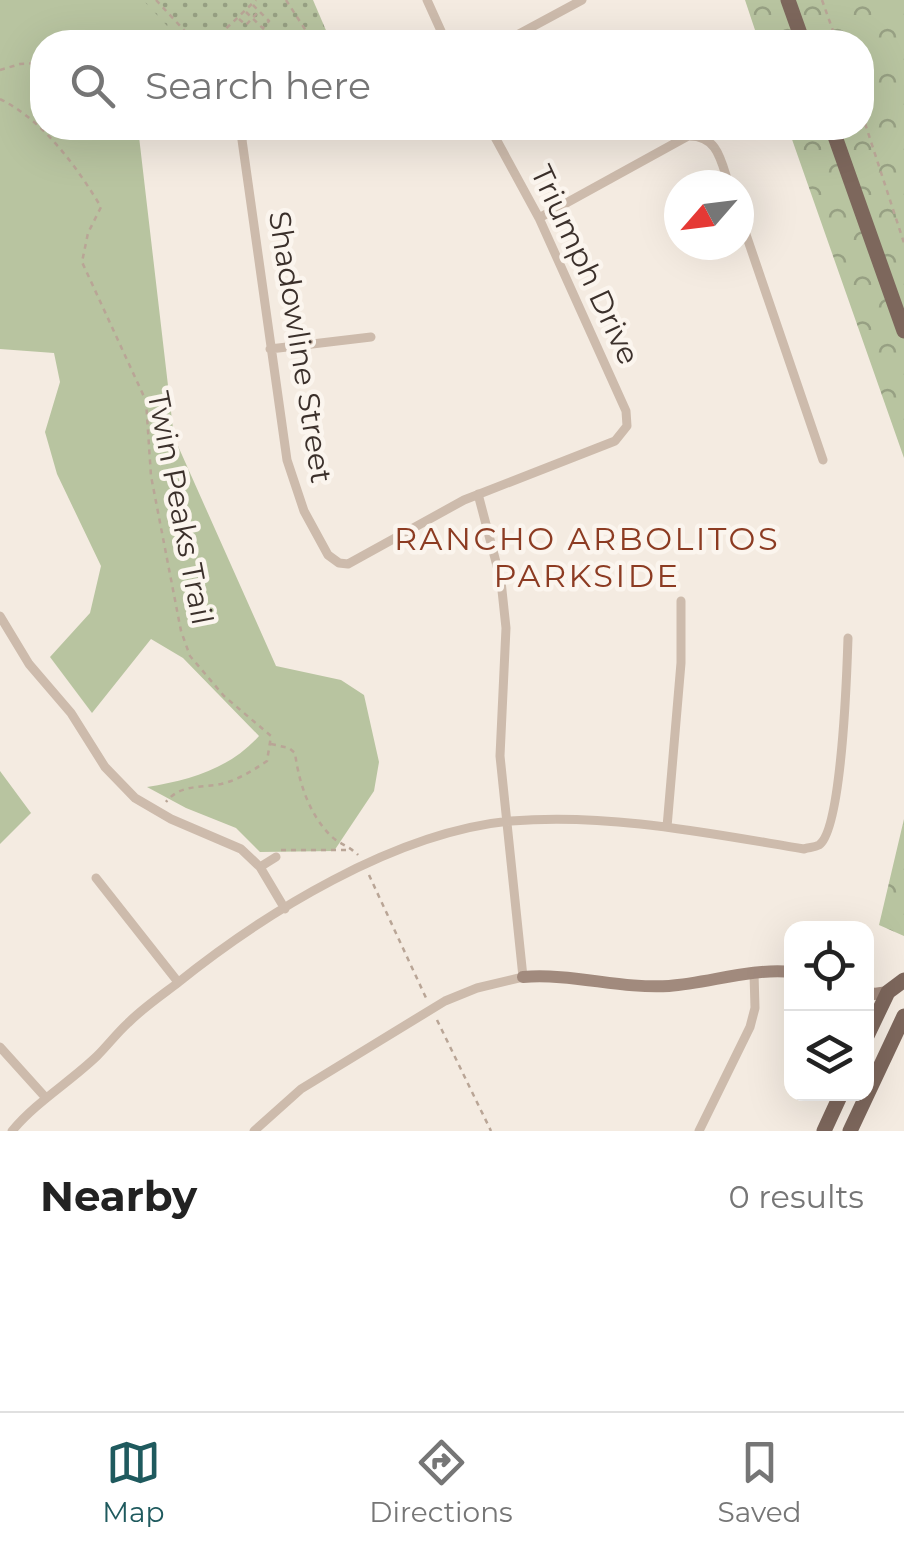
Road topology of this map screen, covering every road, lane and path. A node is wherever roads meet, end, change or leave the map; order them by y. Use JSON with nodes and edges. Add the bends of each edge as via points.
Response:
{"nodes":[{"id":1,"x":156,"y":0,"type":"edge"},
{"id":2,"x":286,"y":0,"type":"edge"},
{"id":3,"x":427,"y":0,"type":"edge"},
{"id":4,"x":582,"y":0,"type":"edge"},
{"id":5,"x":788,"y":0,"type":"edge"},
{"id":6,"x":822,"y":0,"type":"edge"},
{"id":7,"x":254,"y":2,"type":"edge"},
{"id":8,"x":245,"y":11,"type":"junction"},
{"id":9,"x":259,"y":11,"type":"junction"},
{"id":10,"x":238,"y":18,"type":"junction"},
{"id":11,"x":252,"y":18,"type":"junction"},
{"id":12,"x":230,"y":25,"type":"junction"},
{"id":13,"x":262,"y":28,"type":"joint"},
{"id":14,"x":184,"y":30,"type":"edge"},
{"id":15,"x":225,"y":30,"type":"edge"},
{"id":16,"x":236,"y":30,"type":"edge"},
{"id":17,"x":305,"y":30,"type":"edge"},
{"id":18,"x":441,"y":30,"type":"edge"},
{"id":19,"x":526,"y":30,"type":"edge"},
{"id":20,"x":798,"y":30,"type":"edge"},
{"id":21,"x":833,"y":30,"type":"edge"},
{"id":22,"x":30,"y":65,"type":"edge"},
{"id":23,"x":0,"y":70,"type":"edge"},
{"id":24,"x":0,"y":99,"type":"edge"},
{"id":25,"x":30,"y":120,"type":"edge"},
{"id":26,"x":50,"y":140,"type":"edge"},
{"id":27,"x":242,"y":140,"type":"edge"},
{"id":28,"x":497,"y":140,"type":"edge"},
{"id":29,"x":681,"y":140,"type":"edge"},
{"id":30,"x":707,"y":140,"type":"edge"},
{"id":31,"x":836,"y":140,"type":"edge"},
{"id":32,"x":870,"y":140,"type":"edge"},
{"id":33,"x":724,"y":170,"type":"edge"},
{"id":34,"x":540,"y":218,"type":"junction"},
{"id":35,"x":904,"y":243,"type":"edge"},
{"id":36,"x":754,"y":258,"type":"edge"},
{"id":37,"x":904,"y":331,"type":"edge"},
{"id":38,"x":371,"y":337,"type":"dead end"},
{"id":39,"x":270,"y":349,"type":"junction"},
{"id":40,"x":823,"y":460,"type":"dead end"},
{"id":41,"x":478,"y":494,"type":"junction"},
{"id":42,"x":681,"y":601,"type":"dead end"},
{"id":43,"x":0,"y":616,"type":"edge"},
{"id":44,"x":848,"y":638,"type":"dead end"},
{"id":45,"x":270,"y":744,"type":"junction"},
{"id":46,"x":158,"y":811,"type":"junction"},
{"id":47,"x":507,"y":822,"type":"junction"},
{"id":48,"x":667,"y":827,"type":"junction"},
{"id":49,"x":276,"y":857,"type":"joint"},
{"id":50,"x":364,"y":866,"type":"junction"},
{"id":51,"x":260,"y":868,"type":"junction"},
{"id":52,"x":96,"y":878,"type":"dead end"},
{"id":53,"x":285,"y":909,"type":"junction"},
{"id":54,"x":784,"y":972,"type":"edge"},
{"id":55,"x":754,"y":973,"type":"junction"},
{"id":56,"x":523,"y":977,"type":"junction"},
{"id":57,"x":178,"y":982,"type":"junction"},
{"id":58,"x":904,"y":982,"type":"edge"},
{"id":59,"x":876,"y":992,"type":"edge"},
{"id":60,"x":904,"y":999,"type":"edge"},
{"id":61,"x":431,"y":1010,"type":"junction"},
{"id":62,"x":880,"y":1011,"type":"junction"},
{"id":63,"x":903,"y":1020,"type":"edge"},
{"id":64,"x":874,"y":1023,"type":"edge"},
{"id":65,"x":0,"y":1047,"type":"edge"},
{"id":66,"x":46,"y":1098,"type":"junction"},
{"id":67,"x":838,"y":1101,"type":"edge"},
{"id":68,"x":12,"y":1131,"type":"edge"},
{"id":69,"x":254,"y":1131,"type":"edge"},
{"id":70,"x":491,"y":1131,"type":"edge"},
{"id":71,"x":699,"y":1131,"type":"edge"},
{"id":72,"x":824,"y":1131,"type":"edge"},
{"id":73,"x":850,"y":1131,"type":"edge"}],
"edges":[{"from":1,"to":14,"type":"path"},
{"from":2,"to":17,"type":"path"},
{"from":3,"to":18,"type":"street"},
{"from":4,"to":19,"type":"street"},
{"from":5,"to":20,"type":"main road"},
{"from":6,"to":21,"type":"path"},
{"from":7,"to":8,"type":"path"},
{"from":7,"to":9,"type":"path"},
{"from":8,"to":10,"type":"path"},
{"from":8,"to":11,"type":"path"},
{"from":9,"to":11,"type":"path"},
{"from":9,"to":13,"type":"path","via":[[270,22]]},
{"from":10,"to":11,"type":"path","via":[[246,25]]},
{"from":10,"to":12,"type":"path"},
{"from":11,"to":13,"type":"path"},
{"from":12,"to":15,"type":"path"},
{"from":12,"to":16,"type":"path"},
{"from":22,"to":23,"type":"path"},
{"from":24,"to":25,"type":"path","name":"Twin Peaks Trail"},
{"from":26,"to":45,"type":"path","name":"Twin Peaks Trail","via":[[101,207],[82,262],[146,401],[151,476],[180,631],[190,656],[271,736]]},
{"from":27,"to":39,"type":"street","name":"Shadowline Street"},
{"from":28,"to":34,"type":"street","name":"Triumph Drive"},
{"from":29,"to":34,"type":"street"},
{"from":30,"to":33,"type":"street"},
{"from":31,"to":37,"type":"main road"},
{"from":32,"to":35,"type":"path"},
{"from":34,"to":41,"type":"street","name":"Triumph Drive","via":[[628,426],[615,441]]},
{"from":36,"to":40,"type":"street"},
{"from":38,"to":39,"type":"street"},
{"from":39,"to":41,"type":"street","name":"Shadowline Street","via":[[287,460],[328,555],[340,563],[358,561]]},
{"from":41,"to":47,"type":"street","via":[[506,628],[500,756]]},
{"from":42,"to":48,"type":"street"},
{"from":43,"to":46,"type":"street","via":[[105,767]]},
{"from":44,"to":48,"type":"street","via":[[836,791],[819,845]]},
{"from":45,"to":46,"type":"path","via":[[266,762],[246,776],[172,794]]},
{"from":45,"to":49,"type":"path","via":[[295,753],[308,802],[333,838],[355,850],[278,850]]},
{"from":46,"to":51,"type":"street","via":[[225,840]]},
{"from":47,"to":48,"type":"street"},
{"from":47,"to":50,"type":"street","via":[[425,838]]},
{"from":47,"to":56,"type":"street"},
{"from":49,"to":51,"type":"street"},
{"from":50,"to":53,"type":"street"},
{"from":50,"to":61,"type":"path"},
{"from":51,"to":53,"type":"street"},
{"from":52,"to":57,"type":"street"},
{"from":53,"to":57,"type":"street"},
{"from":54,"to":55,"type":"street"},
{"from":55,"to":56,"type":"street","via":[[658,986]]},
{"from":55,"to":71,"type":"street","via":[[750,1027]]},
{"from":56,"to":61,"type":"street","via":[[477,988]]},
{"from":57,"to":66,"type":"street"},
{"from":58,"to":59,"type":"main road"},
{"from":59,"to":60,"type":"main road"},
{"from":59,"to":62,"type":"main road"},
{"from":61,"to":69,"type":"street","via":[[301,1089]]},
{"from":61,"to":70,"type":"path"},
{"from":62,"to":63,"type":"main road"},
{"from":62,"to":64,"type":"main road"},
{"from":63,"to":73,"type":"main road"},
{"from":65,"to":66,"type":"street"},
{"from":66,"to":68,"type":"street"},
{"from":67,"to":72,"type":"main road"}]}
